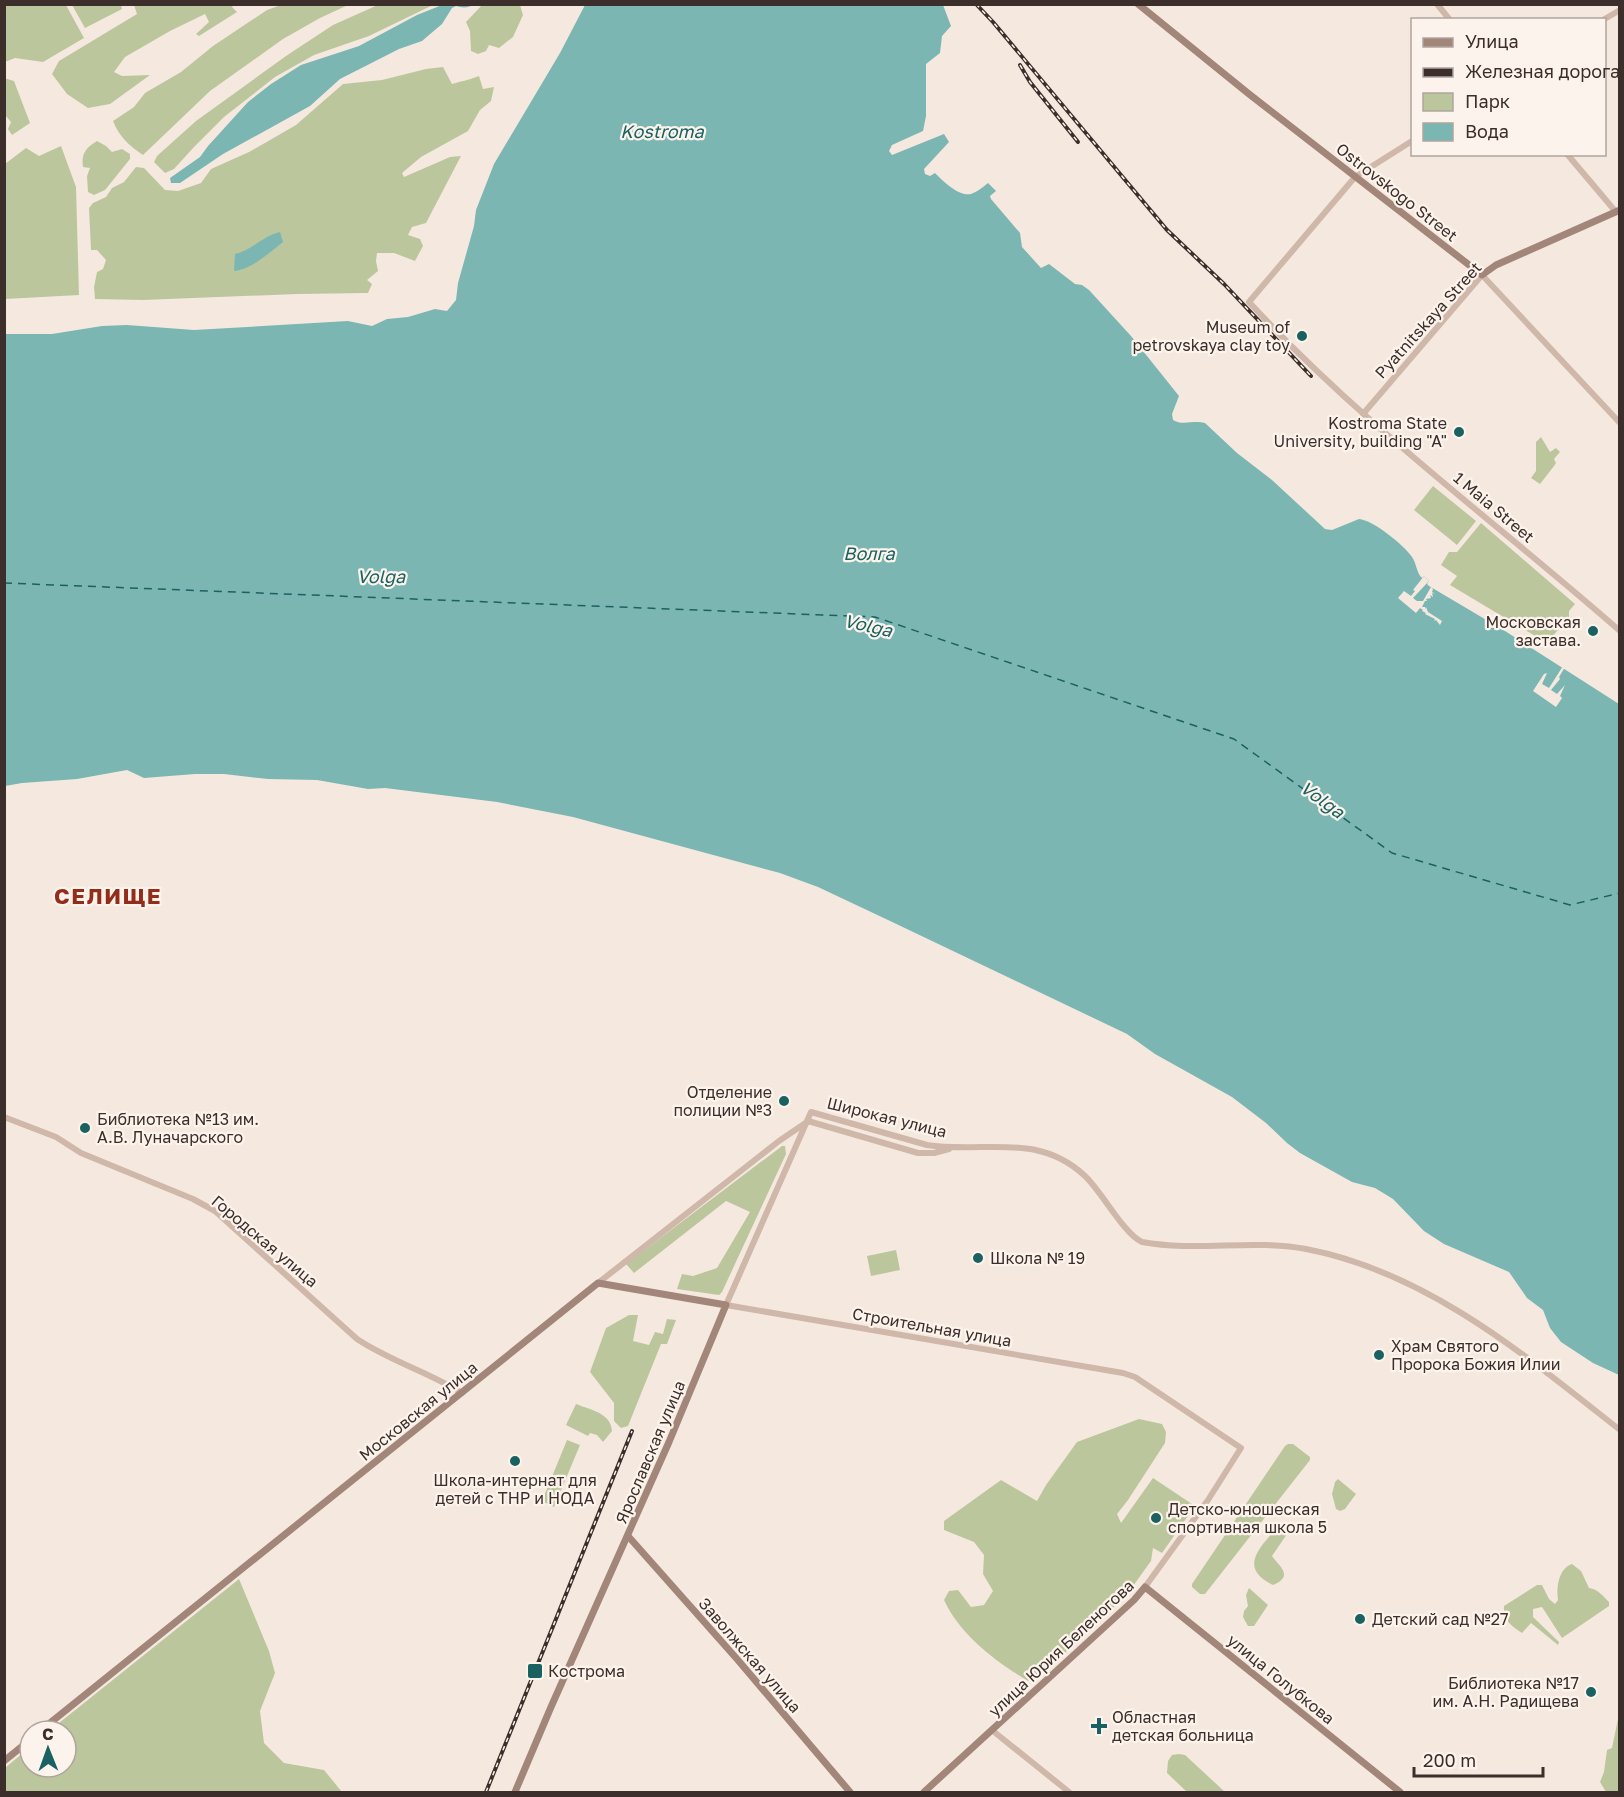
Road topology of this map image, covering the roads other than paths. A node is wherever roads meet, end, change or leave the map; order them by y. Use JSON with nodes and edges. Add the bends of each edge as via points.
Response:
{"nodes":[{"id":1,"x":1138,"y":4,"type":"edge"},
{"id":2,"x":1437,"y":4,"type":"edge"},
{"id":3,"x":1620,"y":10,"type":"edge"},
{"id":4,"x":1448,"y":18,"type":"edge"},
{"id":5,"x":1606,"y":18,"type":"edge"},
{"id":6,"x":1411,"y":142,"type":"edge"},
{"id":7,"x":1569,"y":156,"type":"edge"},
{"id":8,"x":1355,"y":177,"type":"junction"},
{"id":9,"x":1618,"y":212,"type":"edge"},
{"id":10,"x":1482,"y":276,"type":"junction"},
{"id":11,"x":1363,"y":414,"type":"junction"},
{"id":12,"x":1620,"y":423,"type":"edge"},
{"id":13,"x":1620,"y":632,"type":"edge"},
{"id":14,"x":4,"y":1118,"type":"edge"},
{"id":15,"x":808,"y":1121,"type":"junction"},
{"id":16,"x":779,"y":1141,"type":"junction"},
{"id":17,"x":956,"y":1147,"type":"junction"},
{"id":18,"x":794,"y":1154,"type":"junction"},
{"id":19,"x":598,"y":1283,"type":"junction"},
{"id":20,"x":726,"y":1305,"type":"junction"},
{"id":21,"x":462,"y":1393,"type":"junction"},
{"id":22,"x":1620,"y":1430,"type":"edge"},
{"id":23,"x":1241,"y":1448,"type":"joint"},
{"id":24,"x":628,"y":1536,"type":"junction"},
{"id":25,"x":1145,"y":1587,"type":"junction"},
{"id":26,"x":55,"y":1719,"type":"edge"},
{"id":27,"x":993,"y":1731,"type":"junction"},
{"id":28,"x":18,"y":1750,"type":"edge"},
{"id":29,"x":4,"y":1761,"type":"edge"},
{"id":30,"x":515,"y":1792,"type":"edge"},
{"id":31,"x":850,"y":1792,"type":"edge"},
{"id":32,"x":924,"y":1792,"type":"edge"},
{"id":33,"x":1069,"y":1792,"type":"edge"},
{"id":34,"x":1400,"y":1792,"type":"edge"}],
"edges":[{"from":1,"to":8,"type":"main road","name":"Ostrovskogo Street"},
{"from":2,"to":4,"type":"street"},
{"from":3,"to":5,"type":"street"},
{"from":6,"to":8,"type":"street"},
{"from":7,"to":9,"type":"street"},
{"from":8,"to":10,"type":"main road","name":"Ostrovskogo Street"},
{"from":8,"to":11,"type":"street","name":"1 Maia Street","via":[[1249,302]]},
{"from":9,"to":10,"type":"main road","name":"Pyatnitskaya Street","via":[[1496,265]]},
{"from":10,"to":11,"type":"street","name":"Pyatnitskaya Street"},
{"from":10,"to":12,"type":"street","name":"Ostrovskogo Street"},
{"from":11,"to":13,"type":"street","name":"1 Maia Street"},
{"from":14,"to":21,"type":"street","name":"Городская улица","via":[[56,1137],[81,1153],[193,1198],[215,1211],[357,1339]]},
{"from":15,"to":16,"type":"street","name":"Московская улица"},
{"from":15,"to":17,"type":"street","name":"Широкая улица","via":[[918,1153]]},
{"from":15,"to":17,"type":"street","name":"Широкая улица","via":[[812,1112],[921,1143]]},
{"from":15,"to":18,"type":"street","name":"Ярославская улица"},
{"from":16,"to":18,"type":"street","via":[[789,1143]]},
{"from":16,"to":19,"type":"street","name":"Московская улица"},
{"from":17,"to":22,"type":"street","name":"Широкая улица","via":[[1023,1147],[1059,1158],[1086,1178],[1131,1235],[1142,1242],[1305,1249],[1386,1274],[1434,1296],[1549,1374]]},
{"from":18,"to":20,"type":"street","name":"Ярославская улица"},
{"from":19,"to":20,"type":"main road","name":"Строительная улица"},
{"from":19,"to":21,"type":"main road","name":"Московская улица"},
{"from":20,"to":23,"type":"street","name":"Строительная улица","via":[[1123,1373],[1135,1377]]},
{"from":20,"to":24,"type":"main road","name":"Ярославская улица"},
{"from":21,"to":26,"type":"main road","name":"Московская улица"},
{"from":23,"to":25,"type":"street","name":"улица Юрия Беленогова"},
{"from":24,"to":30,"type":"main road","name":"Ярославская улица"},
{"from":24,"to":31,"type":"main road","name":"Заволжская улица"},
{"from":25,"to":27,"type":"main road","name":"улица Юрия Беленогова"},
{"from":25,"to":34,"type":"main road","name":"улица Голубкова"},
{"from":27,"to":32,"type":"main road","name":"улица Юрия Беленогова"},
{"from":27,"to":33,"type":"street"},
{"from":28,"to":29,"type":"main road"}]}
